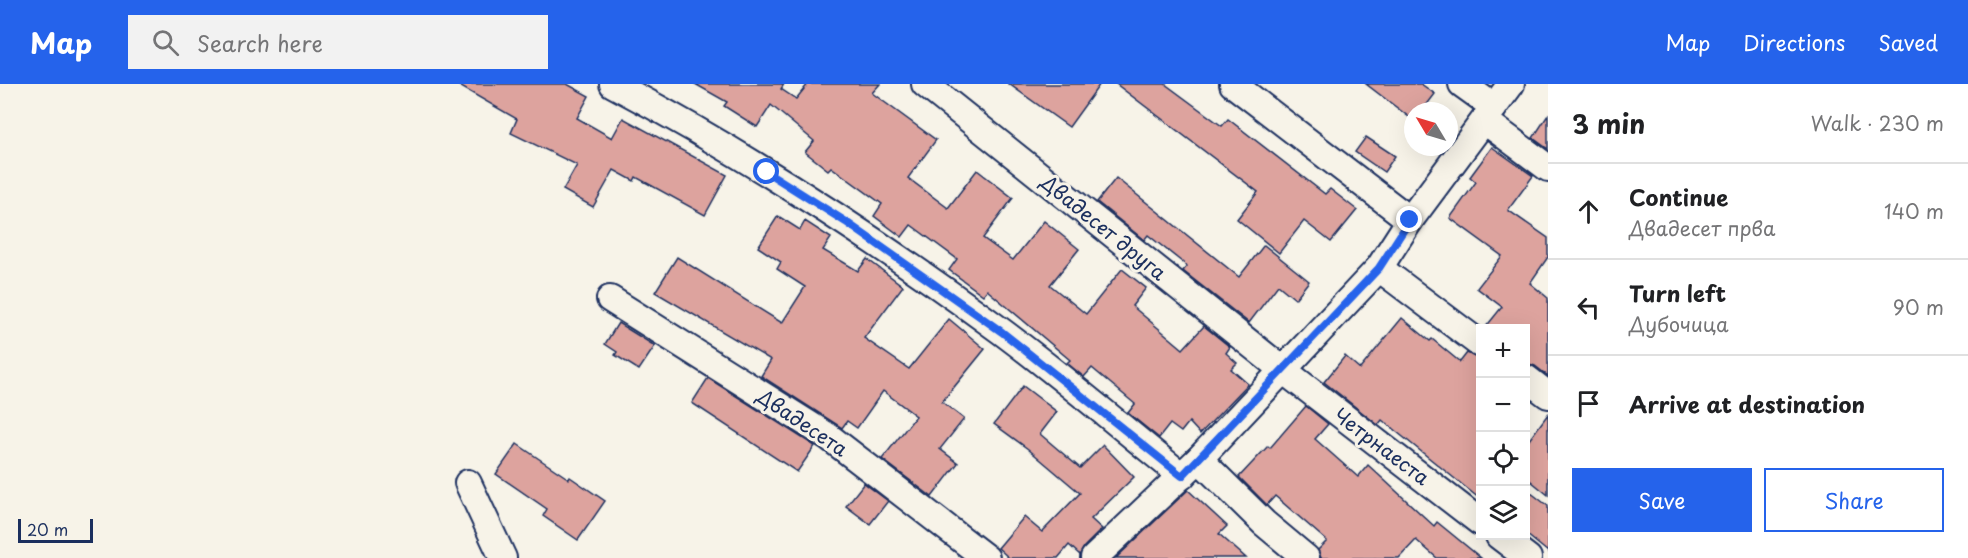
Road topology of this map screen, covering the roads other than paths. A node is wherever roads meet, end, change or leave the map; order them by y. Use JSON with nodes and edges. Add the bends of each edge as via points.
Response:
{"nodes":[{"id":1,"x":613,"y":84,"type":"edge"},
{"id":2,"x":925,"y":84,"type":"edge"},
{"id":3,"x":1233,"y":84,"type":"edge"},
{"id":4,"x":1462,"y":84,"type":"edge"},
{"id":5,"x":1511,"y":84,"type":"edge"},
{"id":6,"x":1489,"y":114,"type":"junction"},
{"id":7,"x":1548,"y":168,"type":"edge"},
{"id":8,"x":1410,"y":220,"type":"junction"},
{"id":9,"x":1379,"y":268,"type":"junction"},
{"id":10,"x":610,"y":299,"type":"dead end"},
{"id":11,"x":1476,"y":341,"type":"edge"},
{"id":12,"x":1283,"y":370,"type":"junction"},
{"id":13,"x":1530,"y":381,"type":"edge"},
{"id":14,"x":1548,"y":395,"type":"edge"},
{"id":15,"x":1191,"y":468,"type":"junction"},
{"id":16,"x":468,"y":483,"type":"dead end"},
{"id":17,"x":1476,"y":519,"type":"edge"},
{"id":18,"x":1504,"y":540,"type":"edge"},
{"id":19,"x":503,"y":558,"type":"edge"},
{"id":20,"x":986,"y":558,"type":"edge"},
{"id":21,"x":1094,"y":558,"type":"edge"},
{"id":22,"x":1305,"y":558,"type":"edge"},
{"id":23,"x":1528,"y":558,"type":"edge"}],
"edges":[{"from":1,"to":15,"type":"street","via":[[674,116],[846,222]]},
{"from":2,"to":12,"type":"street","name":"Двадесет друга"},
{"from":3,"to":8,"type":"street"},
{"from":4,"to":6,"type":"street"},
{"from":5,"to":6,"type":"street"},
{"from":6,"to":7,"type":"street"},
{"from":6,"to":8,"type":"street"},
{"from":8,"to":9,"type":"street"},
{"from":9,"to":11,"type":"street"},
{"from":9,"to":12,"type":"street"},
{"from":10,"to":20,"type":"street","name":"Двадесета","via":[[829,437]]},
{"from":12,"to":15,"type":"street"},
{"from":12,"to":17,"type":"street","name":"Четрнаеста"},
{"from":13,"to":14,"type":"street"},
{"from":15,"to":21,"type":"street"},
{"from":15,"to":22,"type":"street"},
{"from":16,"to":19,"type":"street"},
{"from":18,"to":23,"type":"street"}]}
